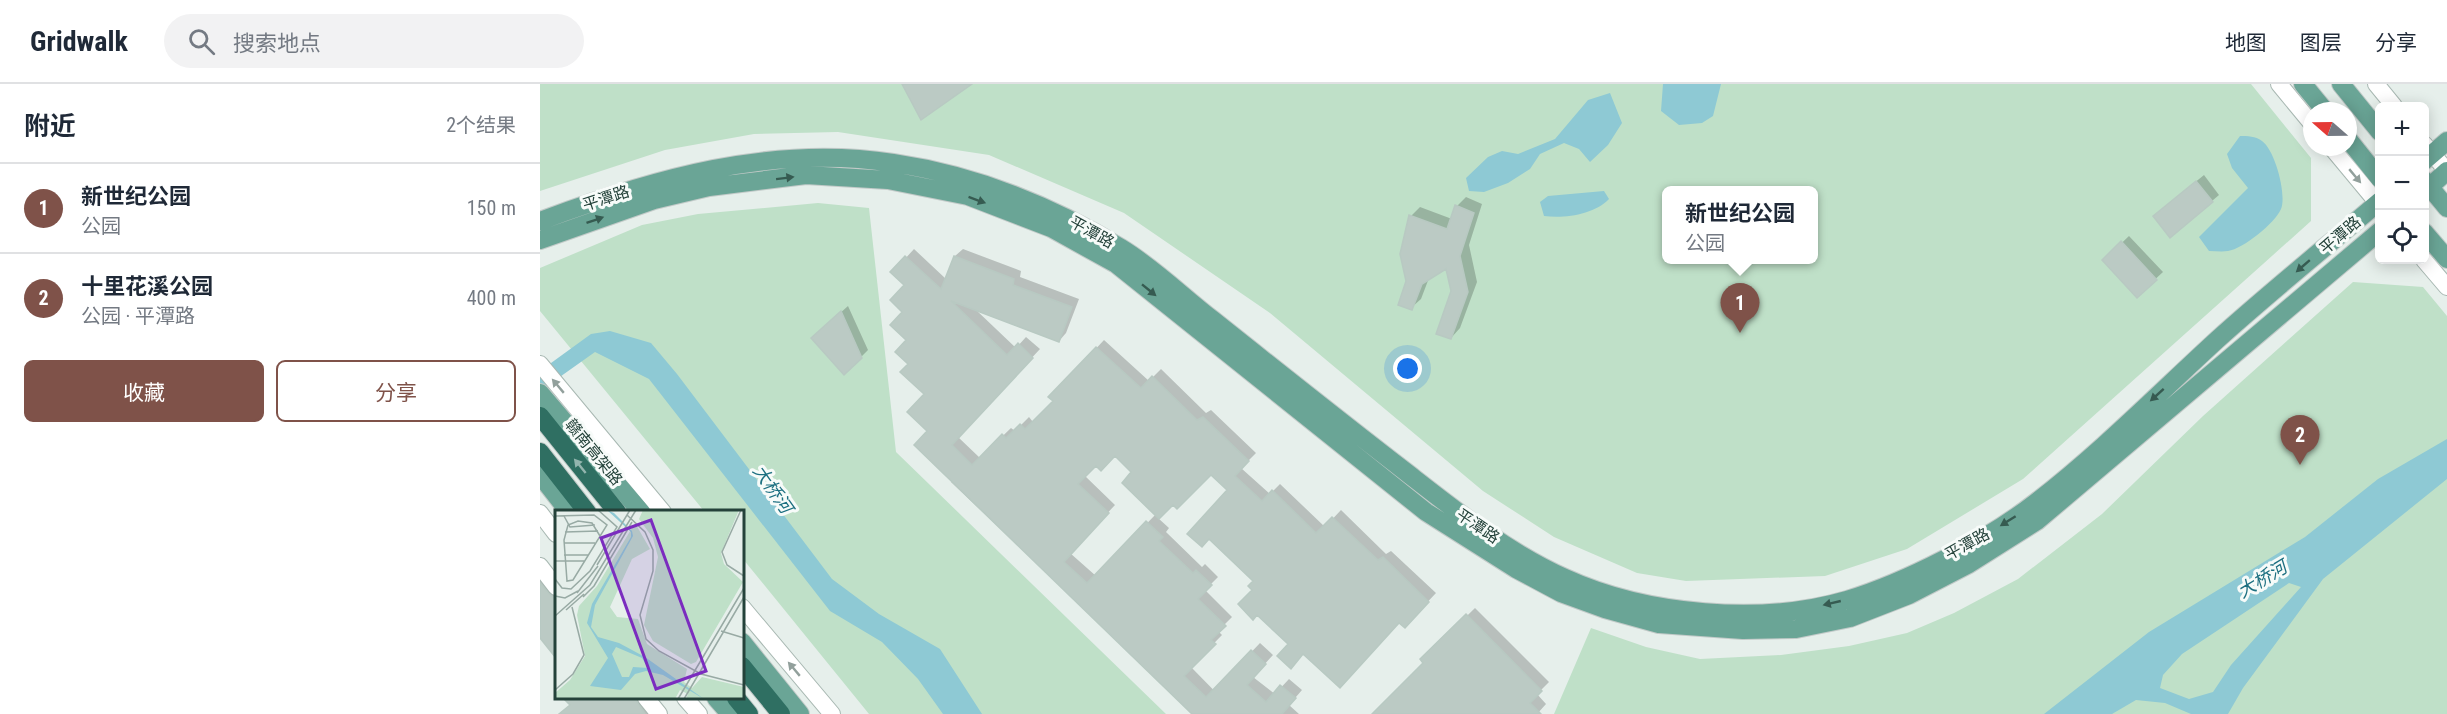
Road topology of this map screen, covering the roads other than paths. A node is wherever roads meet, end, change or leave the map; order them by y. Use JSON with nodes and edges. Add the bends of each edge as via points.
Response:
{"nodes":[{"id":1,"x":2279,"y":84,"type":"edge"},
{"id":2,"x":2303,"y":84,"type":"edge"},
{"id":3,"x":2341,"y":84,"type":"edge"},
{"id":4,"x":2376,"y":84,"type":"edge"},
{"id":5,"x":2318,"y":102,"type":"edge"},
{"id":6,"x":2391,"y":102,"type":"edge"},
{"id":7,"x":2303,"y":113,"type":"edge"},
{"id":8,"x":2375,"y":127,"type":"edge"},
{"id":9,"x":2447,"y":141,"type":"edge"},
{"id":10,"x":2357,"y":151,"type":"edge"},
{"id":11,"x":2429,"y":152,"type":"edge"},
{"id":12,"x":2429,"y":155,"type":"edge"},
{"id":13,"x":2339,"y":156,"type":"edge"},
{"id":14,"x":2447,"y":171,"type":"edge"},
{"id":15,"x":2375,"y":174,"type":"edge"},
{"id":16,"x":2429,"y":184,"type":"edge"},
{"id":17,"x":2429,"y":189,"type":"edge"},
{"id":18,"x":2375,"y":198,"type":"edge"},
{"id":19,"x":2375,"y":206,"type":"edge"},
{"id":20,"x":2447,"y":208,"type":"edge"},
{"id":21,"x":540,"y":221,"type":"edge"},
{"id":22,"x":2375,"y":234,"type":"edge"},
{"id":23,"x":2429,"y":238,"type":"edge"},
{"id":24,"x":540,"y":240,"type":"edge"},
{"id":25,"x":2447,"y":259,"type":"edge"},
{"id":26,"x":2427,"y":264,"type":"edge"},
{"id":27,"x":2447,"y":287,"type":"edge"},
{"id":28,"x":540,"y":364,"type":"edge"},
{"id":29,"x":540,"y":393,"type":"edge"},
{"id":30,"x":540,"y":416,"type":"edge"},
{"id":31,"x":540,"y":452,"type":"edge"},
{"id":32,"x":540,"y":475,"type":"edge"},
{"id":33,"x":567,"y":510,"type":"edge"},
{"id":34,"x":585,"y":510,"type":"edge"},
{"id":35,"x":615,"y":510,"type":"edge"},
{"id":36,"x":639,"y":510,"type":"edge"},
{"id":37,"x":661,"y":510,"type":"edge"},
{"id":38,"x":540,"y":513,"type":"edge"},
{"id":39,"x":555,"y":533,"type":"edge"},
{"id":40,"x":540,"y":566,"type":"edge"},
{"id":41,"x":555,"y":586,"type":"edge"},
{"id":42,"x":744,"y":609,"type":"edge"},
{"id":43,"x":744,"y":644,"type":"edge"},
{"id":44,"x":744,"y":668,"type":"edge"},
{"id":45,"x":647,"y":699,"type":"edge"},
{"id":46,"x":686,"y":699,"type":"edge"},
{"id":47,"x":717,"y":699,"type":"edge"},
{"id":48,"x":737,"y":699,"type":"edge"},
{"id":49,"x":659,"y":714,"type":"edge"},
{"id":50,"x":699,"y":714,"type":"edge"},
{"id":51,"x":730,"y":714,"type":"edge"},
{"id":52,"x":749,"y":714,"type":"edge"},
{"id":53,"x":781,"y":714,"type":"edge"},
{"id":54,"x":800,"y":714,"type":"edge"},
{"id":55,"x":832,"y":714,"type":"edge"}],
"edges":[{"from":1,"to":7,"type":"street"},
{"from":2,"to":5,"type":"main road"},
{"from":3,"to":8,"type":"main road"},
{"from":4,"to":6,"type":"street"},
{"from":9,"to":11,"type":"main road"},
{"from":10,"to":15,"type":"main road"},
{"from":12,"to":14,"type":"street"},
{"from":13,"to":18,"type":"street","one_way":true},
{"from":14,"to":16,"type":"main road"},
{"from":17,"to":20,"type":"main road"},
{"from":19,"to":21,"type":"main road","name":"平潭路","one_way":true,"via":[[2223,334],[2033,505],[1962,549],[1846,600],[1794,612],[1742,613],[1662,606],[1564,578],[1481,530],[1126,251],[1057,213],[975,181],[891,162],[807,158],[707,168],[649,183]]},
{"from":24,"to":22,"type":"main road","name":"平潭路","one_way":true,"via":[[654,200],[710,187],[806,176],[888,180],[968,196],[1051,228],[1116,264],[1426,512],[1516,569],[1561,593],[1659,624],[1743,630],[1796,629],[1856,615],[1909,595],[1969,564],[2037,521]]},
{"from":23,"to":25,"type":"main road"},
{"from":26,"to":27,"type":"street"},
{"from":37,"to":28,"type":"street","one_way":true},
{"from":29,"to":36,"type":"main road"},
{"from":35,"to":30,"type":"highway","name":"赣南高架路","one_way":true},
{"from":31,"to":34,"type":"highway"},
{"from":32,"to":33,"type":"main road"},
{"from":38,"to":39,"type":"street"},
{"from":40,"to":41,"type":"street"},
{"from":55,"to":42,"type":"street","one_way":true},
{"from":43,"to":54,"type":"main road"},
{"from":44,"to":53,"type":"highway"},
{"from":45,"to":49,"type":"street"},
{"from":46,"to":50,"type":"street"},
{"from":47,"to":51,"type":"main road"},
{"from":48,"to":52,"type":"highway"}]}
